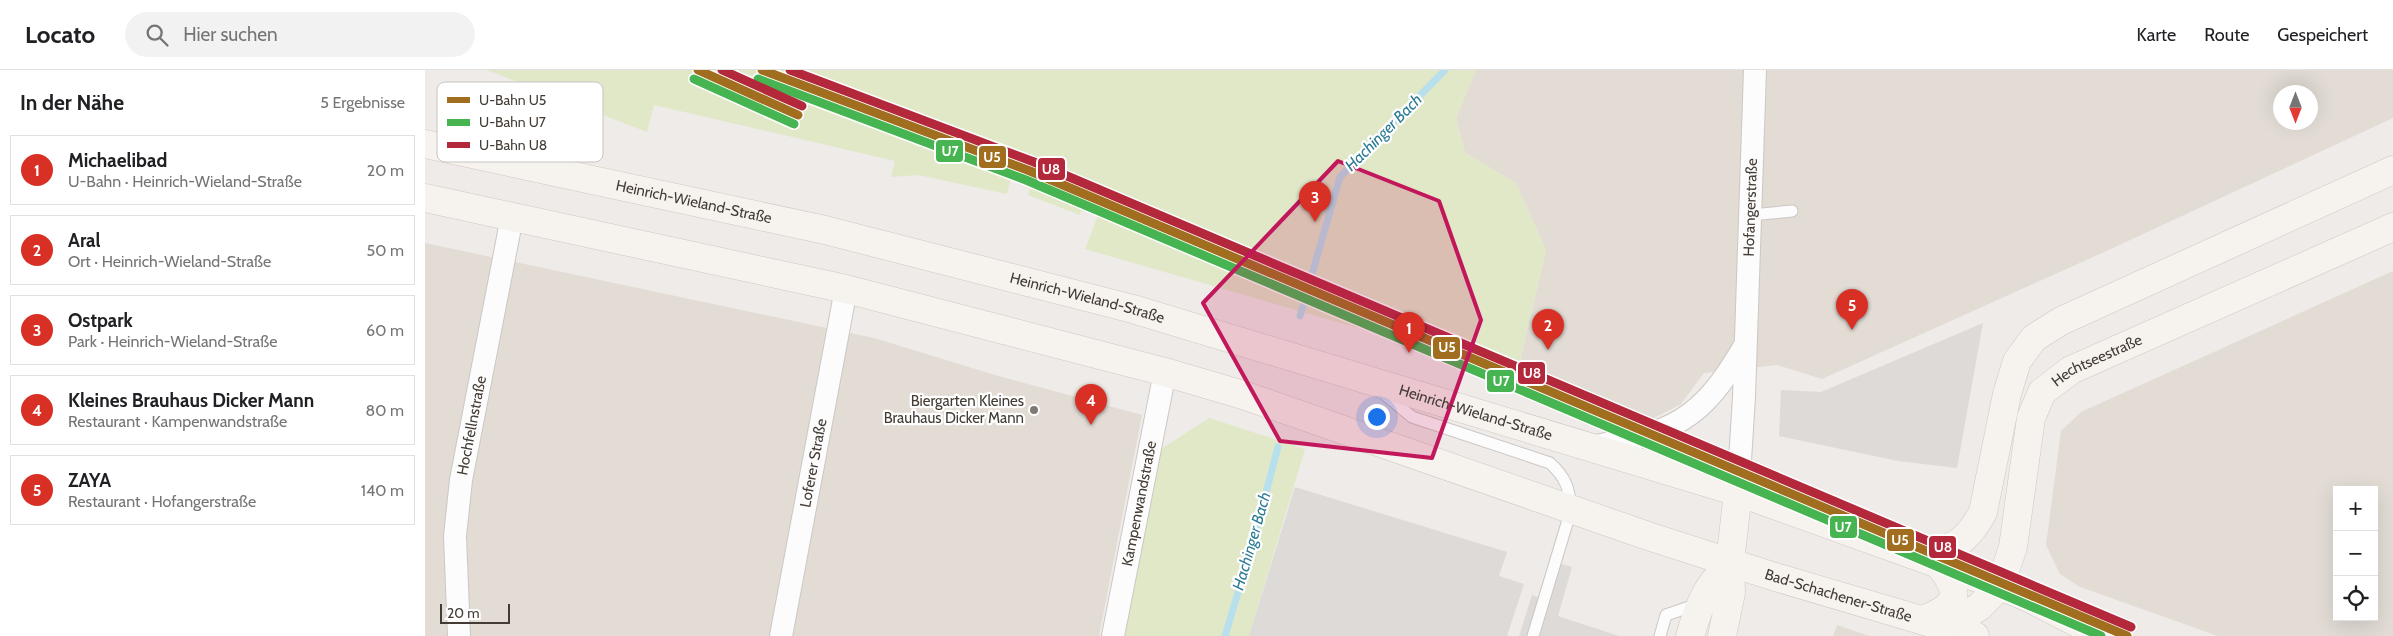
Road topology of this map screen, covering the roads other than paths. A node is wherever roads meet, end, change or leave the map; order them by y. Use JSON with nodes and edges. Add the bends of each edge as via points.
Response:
{"nodes":[{"id":1,"x":1755,"y":70,"type":"edge"},
{"id":2,"x":508,"y":162,"type":"edge"},
{"id":3,"x":2393,"y":170,"type":"edge"},
{"id":4,"x":425,"y":198,"type":"edge"},
{"id":5,"x":1792,"y":211,"type":"dead end"},
{"id":6,"x":1751,"y":215,"type":"junction"},
{"id":7,"x":512,"y":217,"type":"junction"},
{"id":8,"x":2393,"y":228,"type":"edge"},
{"id":9,"x":846,"y":288,"type":"junction"},
{"id":10,"x":1746,"y":344,"type":"junction"},
{"id":11,"x":1165,"y":372,"type":"junction"},
{"id":12,"x":1364,"y":377,"type":"junction"},
{"id":13,"x":1589,"y":447,"type":"junction"},
{"id":14,"x":1738,"y":492,"type":"junction"},
{"id":15,"x":1571,"y":510,"type":"junction"},
{"id":16,"x":1929,"y":561,"type":"junction"},
{"id":17,"x":1730,"y":562,"type":"junction"},
{"id":18,"x":2000,"y":586,"type":"junction"},
{"id":19,"x":1700,"y":604,"type":"junction"},
{"id":20,"x":1921,"y":621,"type":"junction"},
{"id":21,"x":459,"y":636,"type":"edge"},
{"id":22,"x":781,"y":636,"type":"edge"},
{"id":23,"x":1113,"y":636,"type":"edge"},
{"id":24,"x":1533,"y":636,"type":"edge"},
{"id":25,"x":1660,"y":636,"type":"edge"},
{"id":26,"x":1690,"y":636,"type":"edge"},
{"id":27,"x":1722,"y":636,"type":"edge"},
{"id":28,"x":1975,"y":636,"type":"edge"},
{"id":29,"x":2103,"y":636,"type":"edge"}],
"edges":[{"from":1,"to":6,"type":"street","name":"Hofangerstraße"},
{"from":2,"to":12,"type":"main road","name":"Heinrich-Wieland-Straße","via":[[879,243],[1133,309]]},
{"from":3,"to":16,"type":"main road","via":[[2061,321],[2034,338],[2025,348],[2012,376],[1983,512],[1973,532]]},
{"from":4,"to":7,"type":"main road"},
{"from":5,"to":6,"type":"lane"},
{"from":6,"to":10,"type":"street","name":"Hofangerstraße"},
{"from":7,"to":9,"type":"main road"},
{"from":7,"to":21,"type":"street","name":"Hochfellnstraße","via":[[461,480],[455,536]]},
{"from":8,"to":18,"type":"main road","name":"Hechtseestraße","via":[[2071,370],[2042,392],[2031,418],[2013,547]]},
{"from":9,"to":11,"type":"main road"},
{"from":9,"to":22,"type":"street","name":"Loferer Straße"},
{"from":10,"to":13,"type":"street","name":"Hofangerstraße","via":[[1716,392],[1685,420],[1650,434]]},
{"from":10,"to":14,"type":"street","name":"Hofangerstraße"},
{"from":11,"to":15,"type":"main road","via":[[1252,398]]},
{"from":11,"to":23,"type":"street","name":"Kampenwandstraße"},
{"from":12,"to":13,"type":"main road","name":"Heinrich-Wieland-Straße"},
{"from":12,"to":15,"type":"lane","via":[[1412,417],[1550,462],[1562,475],[1569,491]]},
{"from":13,"to":14,"type":"main road","name":"Heinrich-Wieland-Straße"},
{"from":14,"to":16,"type":"main road"},
{"from":14,"to":17,"type":"main road"},
{"from":15,"to":17,"type":"main road"},
{"from":15,"to":24,"type":"lane"},
{"from":16,"to":18,"type":"main road"},
{"from":16,"to":20,"type":"main road","via":[[1950,579],[1954,593],[1950,606]]},
{"from":17,"to":19,"type":"main road","via":[[1709,586]]},
{"from":17,"to":20,"type":"main road","name":"Bad-Schachener-Straße"},
{"from":17,"to":27,"type":"main road","via":[[1731,593]]},
{"from":18,"to":20,"type":"main road","name":"Hechtseestraße","via":[[1979,607],[1956,621]]},
{"from":18,"to":29,"type":"main road"},
{"from":19,"to":25,"type":"lane","via":[[1666,615]]},
{"from":19,"to":26,"type":"main road"},
{"from":20,"to":28,"type":"main road","name":"Bad-Schachener-Straße"}]}
